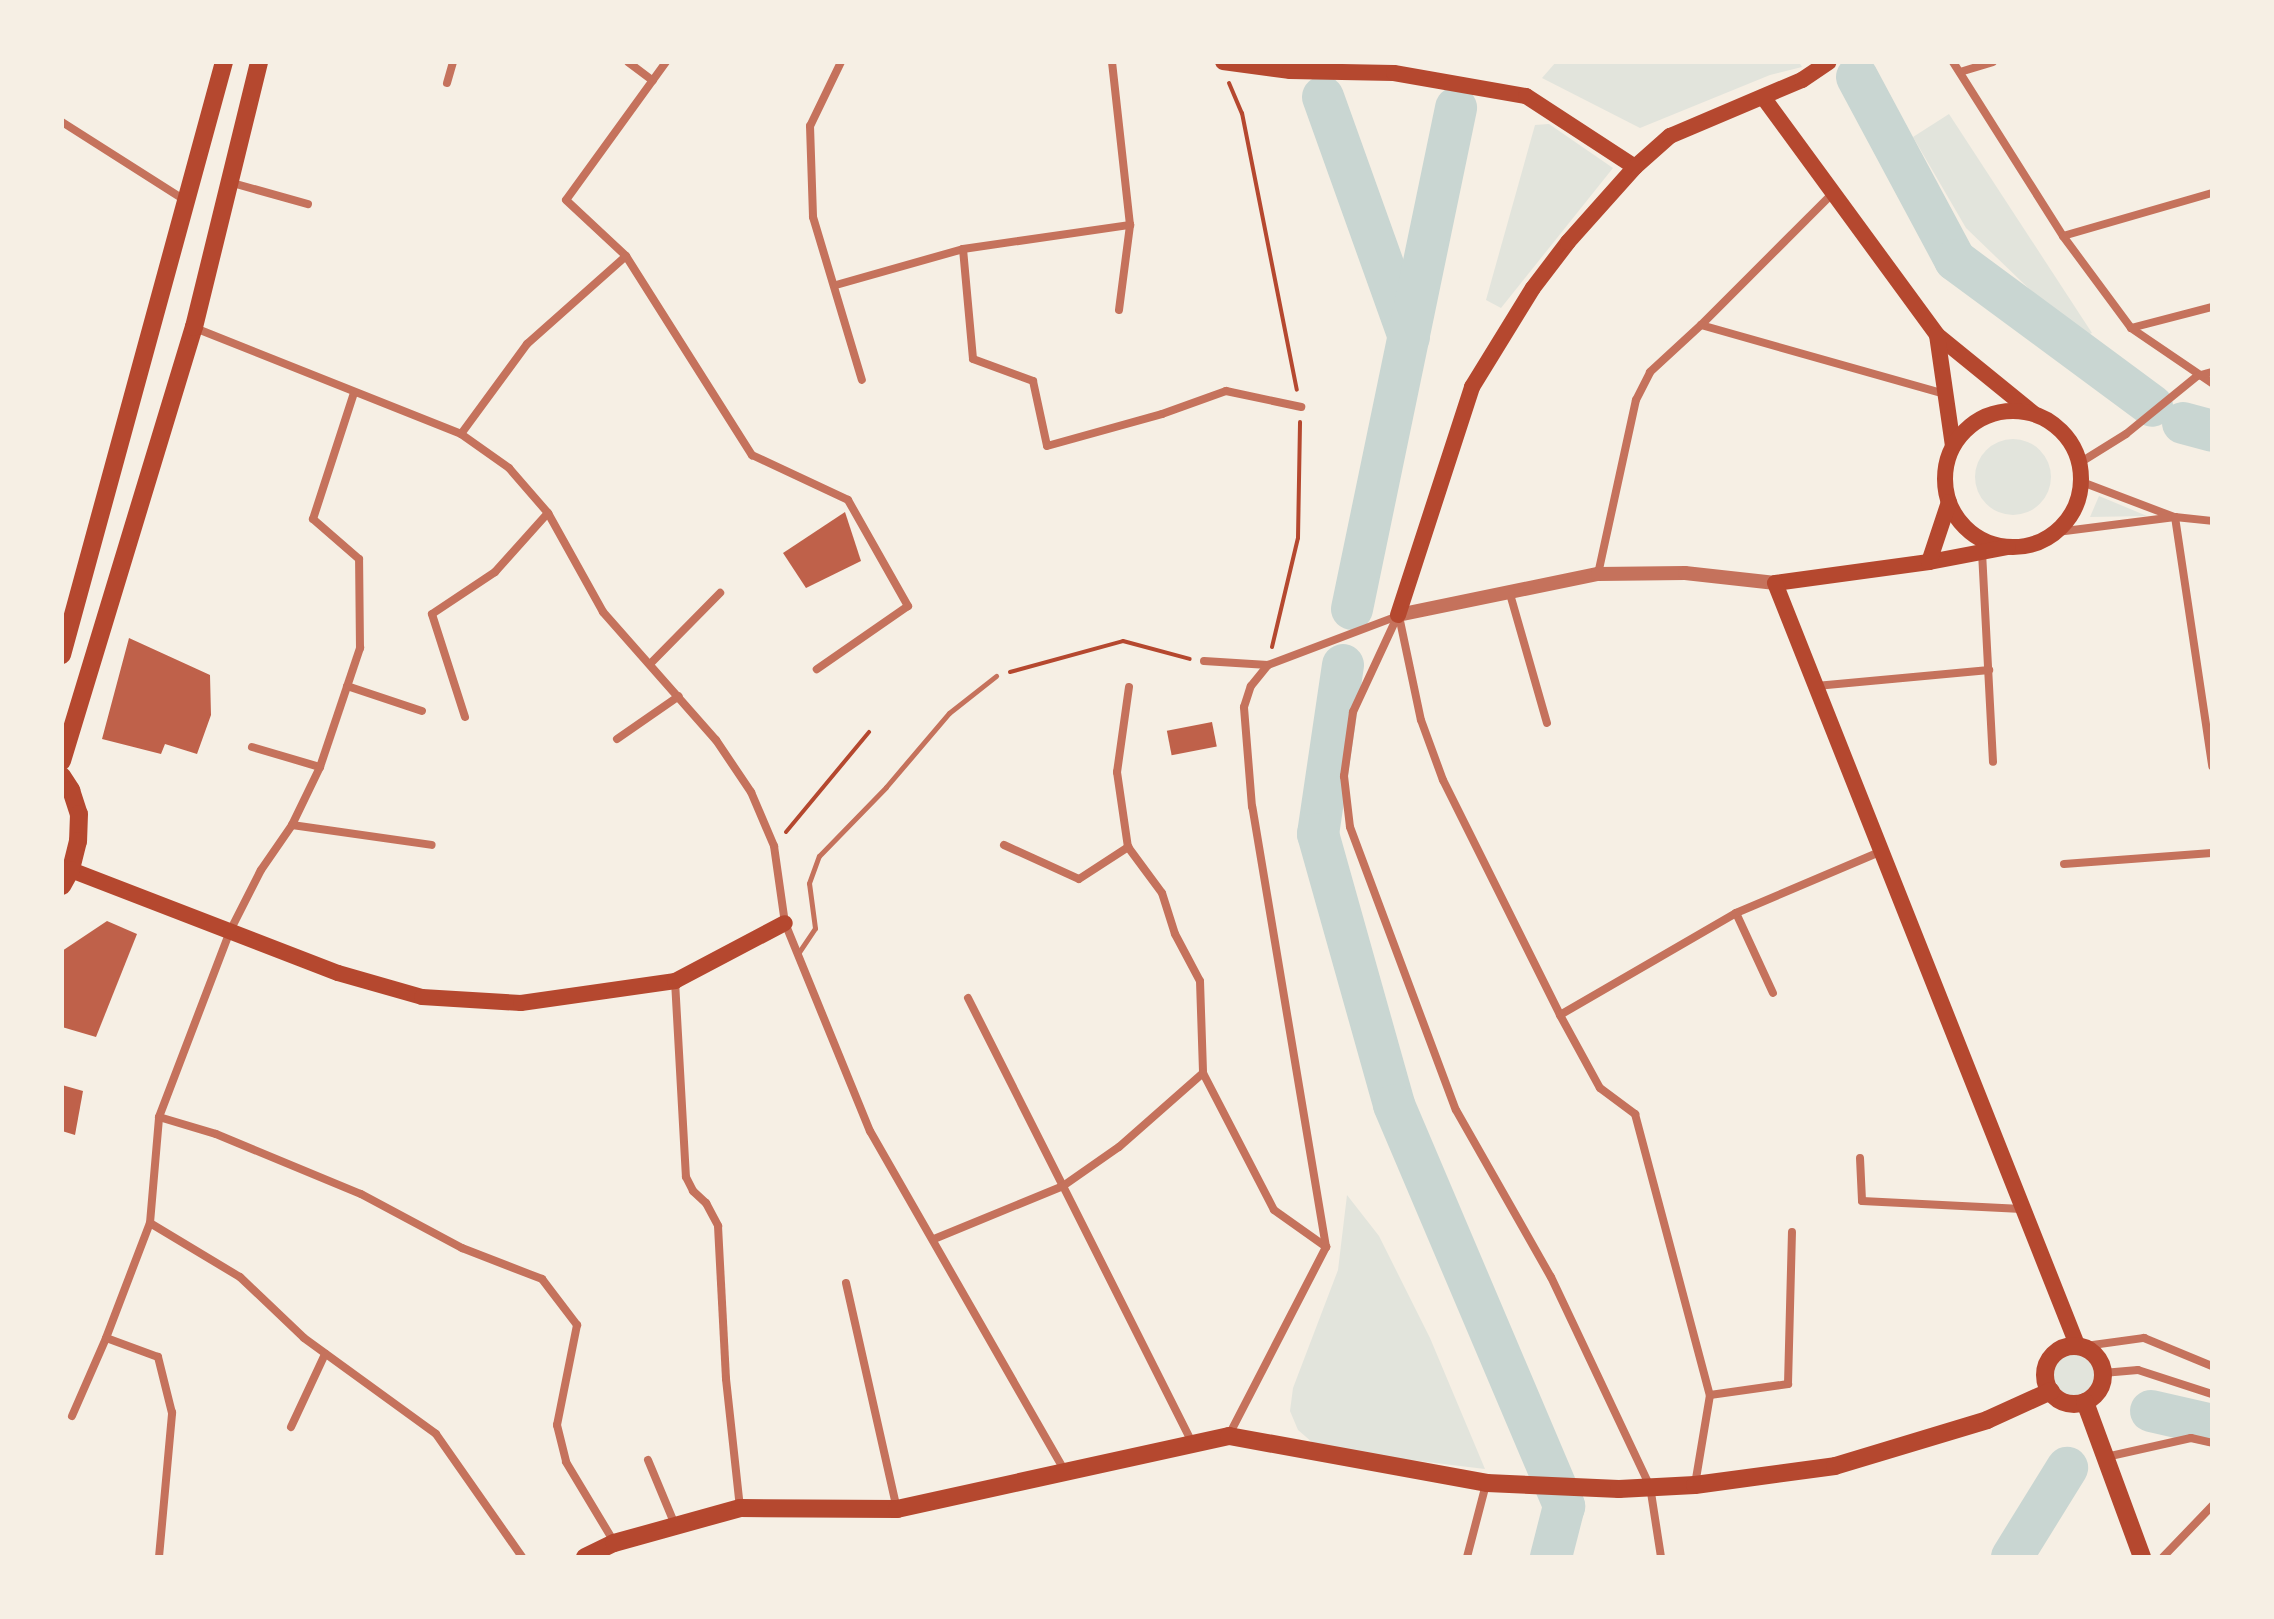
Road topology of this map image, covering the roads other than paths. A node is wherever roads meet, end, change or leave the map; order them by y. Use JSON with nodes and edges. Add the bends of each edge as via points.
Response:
{"nodes":[{"id":1,"x":224,"y":62,"type":"edge"},
{"id":2,"x":259,"y":62,"type":"edge"},
{"id":3,"x":453,"y":62,"type":"edge"},
{"id":4,"x":628,"y":62,"type":"edge"},
{"id":5,"x":666,"y":62,"type":"edge"},
{"id":6,"x":841,"y":62,"type":"edge"},
{"id":7,"x":1112,"y":62,"type":"edge"},
{"id":8,"x":1378,"y":62,"type":"edge"},
{"id":9,"x":1829,"y":62,"type":"edge"},
{"id":10,"x":1953,"y":62,"type":"edge"},
{"id":11,"x":1993,"y":62,"type":"edge"},
{"id":12,"x":1224,"y":68,"type":"edge"},
{"id":13,"x":1960,"y":72,"type":"junction"},
{"id":14,"x":1394,"y":73,"type":"junction"},
{"id":15,"x":653,"y":81,"type":"junction"},
{"id":16,"x":447,"y":83,"type":"dead end"},
{"id":17,"x":1763,"y":97,"type":"junction"},
{"id":18,"x":62,"y":122,"type":"edge"},
{"id":19,"x":1635,"y":167,"type":"junction"},
{"id":20,"x":228,"y":182,"type":"junction"},
{"id":21,"x":2212,"y":193,"type":"edge"},
{"id":22,"x":1832,"y":194,"type":"junction"},
{"id":23,"x":187,"y":201,"type":"junction"},
{"id":24,"x":308,"y":204,"type":"dead end"},
{"id":25,"x":1130,"y":225,"type":"junction"},
{"id":26,"x":2063,"y":236,"type":"junction"},
{"id":27,"x":963,"y":249,"type":"junction"},
{"id":28,"x":626,"y":256,"type":"junction"},
{"id":29,"x":836,"y":285,"type":"junction"},
{"id":30,"x":2212,"y":307,"type":"edge"},
{"id":31,"x":1119,"y":310,"type":"dead end"},
{"id":32,"x":1701,"y":325,"type":"junction"},
{"id":33,"x":194,"y":327,"type":"junction"},
{"id":34,"x":2131,"y":328,"type":"junction"},
{"id":35,"x":1937,"y":335,"type":"junction"},
{"id":36,"x":2212,"y":372,"type":"edge"},
{"id":37,"x":2197,"y":376,"type":"junction"},
{"id":38,"x":862,"y":380,"type":"dead end"},
{"id":39,"x":2212,"y":383,"type":"edge"},
{"id":40,"x":354,"y":393,"type":"junction"},
{"id":41,"x":1946,"y":394,"type":"junction"},
{"id":42,"x":1301,"y":407,"type":"road end"},
{"id":43,"x":2033,"y":413,"type":"junction"},
{"id":44,"x":461,"y":434,"type":"junction"},
{"id":45,"x":1953,"y":446,"type":"junction"},
{"id":46,"x":2081,"y":462,"type":"junction"},
{"id":47,"x":2082,"y":482,"type":"junction"},
{"id":48,"x":1949,"y":502,"type":"junction"},
{"id":49,"x":548,"y":513,"type":"junction"},
{"id":50,"x":2175,"y":517,"type":"junction"},
{"id":51,"x":2212,"y":521,"type":"edge"},
{"id":52,"x":2057,"y":532,"type":"junction"},
{"id":53,"x":2008,"y":547,"type":"junction"},
{"id":54,"x":1982,"y":552,"type":"junction"},
{"id":55,"x":1929,"y":562,"type":"junction"},
{"id":56,"x":1598,"y":574,"type":"junction"},
{"id":57,"x":1775,"y":583,"type":"junction"},
{"id":58,"x":720,"y":593,"type":"dead end"},
{"id":59,"x":1510,"y":594,"type":"junction"},
{"id":60,"x":69,"y":609,"type":"edge"},
{"id":61,"x":1398,"y":615,"type":"junction"},
{"id":62,"x":62,"y":655,"type":"edge"},
{"id":63,"x":1204,"y":661,"type":"road end"},
{"id":64,"x":650,"y":664,"type":"junction"},
{"id":65,"x":1268,"y":665,"type":"junction"},
{"id":66,"x":817,"y":669,"type":"dead end"},
{"id":67,"x":1989,"y":670,"type":"junction"},
{"id":68,"x":996,"y":676,"type":"road end"},
{"id":69,"x":347,"y":686,"type":"junction"},
{"id":70,"x":1815,"y":686,"type":"junction"},
{"id":71,"x":1129,"y":687,"type":"dead end"},
{"id":72,"x":679,"y":696,"type":"junction"},
{"id":73,"x":422,"y":711,"type":"dead end"},
{"id":74,"x":465,"y":717,"type":"dead end"},
{"id":75,"x":1547,"y":723,"type":"dead end"},
{"id":76,"x":617,"y":739,"type":"dead end"},
{"id":77,"x":252,"y":747,"type":"dead end"},
{"id":78,"x":62,"y":761,"type":"edge"},
{"id":79,"x":1993,"y":762,"type":"dead end"},
{"id":80,"x":2212,"y":766,"type":"edge"},
{"id":81,"x":320,"y":767,"type":"junction"},
{"id":82,"x":62,"y":776,"type":"edge"},
{"id":83,"x":292,"y":825,"type":"junction"},
{"id":84,"x":432,"y":845,"type":"dead end"},
{"id":85,"x":1004,"y":845,"type":"dead end"},
{"id":86,"x":1128,"y":847,"type":"junction"},
{"id":87,"x":1880,"y":852,"type":"junction"},
{"id":88,"x":2212,"y":853,"type":"edge"},
{"id":89,"x":2064,"y":864,"type":"dead end"},
{"id":90,"x":66,"y":878,"type":"edge"},
{"id":91,"x":1736,"y":913,"type":"junction"},
{"id":92,"x":785,"y":923,"type":"junction"},
{"id":93,"x":230,"y":931,"type":"junction"},
{"id":94,"x":796,"y":956,"type":"junction"},
{"id":95,"x":675,"y":981,"type":"junction"},
{"id":96,"x":1773,"y":993,"type":"dead end"},
{"id":97,"x":968,"y":998,"type":"dead end"},
{"id":98,"x":1560,"y":1015,"type":"junction"},
{"id":99,"x":1203,"y":1073,"type":"junction"},
{"id":100,"x":159,"y":1117,"type":"junction"},
{"id":101,"x":1860,"y":1158,"type":"dead end"},
{"id":102,"x":1063,"y":1186,"type":"junction"},
{"id":103,"x":2023,"y":1209,"type":"junction"},
{"id":104,"x":150,"y":1223,"type":"junction"},
{"id":105,"x":1792,"y":1232,"type":"dead end"},
{"id":106,"x":934,"y":1239,"type":"junction"},
{"id":107,"x":1326,"y":1247,"type":"junction"},
{"id":108,"x":846,"y":1283,"type":"dead end"},
{"id":109,"x":106,"y":1338,"type":"junction"},
{"id":110,"x":2078,"y":1347,"type":"junction"},
{"id":111,"x":325,"y":1354,"type":"junction"},
{"id":112,"x":2212,"y":1366,"type":"edge"},
{"id":113,"x":2103,"y":1373,"type":"junction"},
{"id":114,"x":2051,"y":1391,"type":"junction"},
{"id":115,"x":2212,"y":1394,"type":"edge"},
{"id":116,"x":1710,"y":1395,"type":"junction"},
{"id":117,"x":2085,"y":1402,"type":"junction"},
{"id":118,"x":72,"y":1416,"type":"dead end"},
{"id":119,"x":291,"y":1427,"type":"dead end"},
{"id":120,"x":1229,"y":1436,"type":"junction"},
{"id":121,"x":2212,"y":1443,"type":"edge"},
{"id":122,"x":1193,"y":1444,"type":"junction"},
{"id":123,"x":2105,"y":1457,"type":"junction"},
{"id":124,"x":648,"y":1460,"type":"dead end"},
{"id":125,"x":1064,"y":1470,"type":"junction"},
{"id":126,"x":1487,"y":1483,"type":"junction"},
{"id":127,"x":1695,"y":1485,"type":"junction"},
{"id":128,"x":1650,"y":1486,"type":"junction"},
{"id":129,"x":2212,"y":1506,"type":"edge"},
{"id":130,"x":740,"y":1508,"type":"junction"},
{"id":131,"x":897,"y":1509,"type":"junction"},
{"id":132,"x":675,"y":1526,"type":"junction"},
{"id":133,"x":614,"y":1543,"type":"junction"},
{"id":134,"x":159,"y":1557,"type":"edge"},
{"id":135,"x":522,"y":1557,"type":"edge"},
{"id":136,"x":585,"y":1557,"type":"edge"},
{"id":137,"x":1467,"y":1557,"type":"edge"},
{"id":138,"x":1661,"y":1557,"type":"edge"},
{"id":139,"x":2142,"y":1557,"type":"edge"},
{"id":140,"x":2163,"y":1557,"type":"edge"}],
"edges":[{"from":1,"to":23,"type":"main road"},
{"from":2,"to":20,"type":"main road"},
{"from":3,"to":16,"type":"street"},
{"from":4,"to":15,"type":"street"},
{"from":5,"to":15,"type":"street"},
{"from":6,"to":29,"type":"street","via":[[810,126],[813,217]]},
{"from":7,"to":25,"type":"street"},
{"from":8,"to":14,"type":"main road"},
{"from":9,"to":17,"type":"main road"},
{"from":10,"to":13,"type":"street"},
{"from":11,"to":13,"type":"street"},
{"from":12,"to":14,"type":"main road"},
{"from":13,"to":26,"type":"street"},
{"from":14,"to":19,"type":"main road","via":[[1526,96]]},
{"from":15,"to":28,"type":"street","via":[[566,200]]},
{"from":17,"to":19,"type":"main road","via":[[1670,136]]},
{"from":17,"to":22,"type":"main road"},
{"from":18,"to":23,"type":"street"},
{"from":19,"to":61,"type":"main road","via":[[1533,288],[1472,387]]},
{"from":20,"to":24,"type":"street"},
{"from":20,"to":33,"type":"main road"},
{"from":21,"to":26,"type":"street"},
{"from":22,"to":32,"type":"street"},
{"from":22,"to":35,"type":"main road"},
{"from":23,"to":60,"type":"main road"},
{"from":25,"to":27,"type":"street"},
{"from":25,"to":31,"type":"street"},
{"from":26,"to":34,"type":"street"},
{"from":27,"to":29,"type":"street"},
{"from":27,"to":42,"type":"street","via":[[973,359],[1033,381],[1047,446],[1226,391]]},
{"from":28,"to":44,"type":"street","via":[[527,344]]},
{"from":28,"to":66,"type":"street","via":[[752,455],[848,500],[908,606]]},
{"from":29,"to":38,"type":"street"},
{"from":30,"to":34,"type":"street"},
{"from":32,"to":41,"type":"street"},
{"from":32,"to":56,"type":"street","via":[[1650,372],[1636,400]]},
{"from":33,"to":40,"type":"street"},
{"from":33,"to":78,"type":"main road"},
{"from":34,"to":37,"type":"street"},
{"from":35,"to":41,"type":"main road"},
{"from":35,"to":43,"type":"main road"},
{"from":36,"to":37,"type":"street"},
{"from":37,"to":39,"type":"street"},
{"from":37,"to":46,"type":"street","via":[[2126,434]]},
{"from":40,"to":44,"type":"street"},
{"from":40,"to":69,"type":"street","via":[[313,519],[359,559],[360,648]]},
{"from":41,"to":45,"type":"main road"},
{"from":43,"to":45,"type":"main road","via":[[1987,415]]},
{"from":43,"to":46,"type":"main road","via":[[2061,431]]},
{"from":44,"to":49,"type":"street","via":[[509,468]]},
{"from":45,"to":48,"type":"main road","via":[[1946,464]]},
{"from":46,"to":47,"type":"main road"},
{"from":47,"to":50,"type":"street"},
{"from":47,"to":52,"type":"main road","via":[[2078,501]]},
{"from":48,"to":53,"type":"main road","via":[[1972,533]]},
{"from":48,"to":55,"type":"main road"},
{"from":49,"to":64,"type":"street","via":[[603,612]]},
{"from":49,"to":74,"type":"street","via":[[495,572],[432,614]]},
{"from":50,"to":51,"type":"street"},
{"from":50,"to":52,"type":"street"},
{"from":50,"to":80,"type":"street"},
{"from":52,"to":53,"type":"main road","via":[[2025,546]]},
{"from":53,"to":54,"type":"main road"},
{"from":54,"to":55,"type":"main road"},
{"from":54,"to":67,"type":"street"},
{"from":55,"to":57,"type":"main road"},
{"from":56,"to":57,"type":"street","via":[[1685,573]]},
{"from":56,"to":59,"type":"street"},
{"from":57,"to":70,"type":"main road"},
{"from":58,"to":64,"type":"street"},
{"from":59,"to":61,"type":"street"},
{"from":59,"to":75,"type":"street"},
{"from":60,"to":62,"type":"main road"},
{"from":61,"to":65,"type":"street"},
{"from":61,"to":98,"type":"street","via":[[1421,720],[1443,780]]},
{"from":61,"to":128,"type":"street","via":[[1353,712],[1344,776],[1350,827],[1456,1110],[1551,1277]]},
{"from":63,"to":65,"type":"street"},
{"from":64,"to":72,"type":"street"},
{"from":65,"to":107,"type":"street","via":[[1251,686],[1244,707],[1252,807]]},
{"from":67,"to":70,"type":"street"},
{"from":67,"to":79,"type":"street"},
{"from":68,"to":94,"type":"lane","via":[[949,713],[819,856],[809,883],[815,928]]},
{"from":69,"to":73,"type":"street"},
{"from":69,"to":81,"type":"street"},
{"from":70,"to":87,"type":"main road"},
{"from":71,"to":86,"type":"street","via":[[1117,772]]},
{"from":72,"to":76,"type":"street"},
{"from":72,"to":92,"type":"street","via":[[751,792],[774,846]]},
{"from":77,"to":81,"type":"street"},
{"from":81,"to":83,"type":"street"},
{"from":82,"to":90,"type":"main road","via":[[79,814],[78,841]]},
{"from":83,"to":84,"type":"street"},
{"from":83,"to":93,"type":"street","via":[[261,870]]},
{"from":85,"to":86,"type":"street","via":[[1079,879]]},
{"from":86,"to":99,"type":"street","via":[[1162,893],[1175,934],[1200,981]]},
{"from":87,"to":91,"type":"street"},
{"from":87,"to":103,"type":"main road"},
{"from":88,"to":89,"type":"street"},
{"from":90,"to":93,"type":"main road"},
{"from":91,"to":96,"type":"street"},
{"from":91,"to":98,"type":"street"},
{"from":92,"to":94,"type":"street"},
{"from":92,"to":95,"type":"main road"},
{"from":93,"to":95,"type":"main road","via":[[338,973],[422,997],[521,1003]]},
{"from":93,"to":100,"type":"street"},
{"from":94,"to":106,"type":"street","via":[[870,1131]]},
{"from":95,"to":130,"type":"street","via":[[686,1177],[718,1226]]},
{"from":97,"to":102,"type":"street"},
{"from":98,"to":116,"type":"street","via":[[1600,1088],[1635,1114]]},
{"from":99,"to":102,"type":"street","via":[[1119,1147]]},
{"from":99,"to":107,"type":"street","via":[[1274,1210]]},
{"from":100,"to":104,"type":"street"},
{"from":100,"to":133,"type":"street","via":[[216,1134],[361,1194],[462,1248],[542,1279],[577,1325],[557,1425],[566,1462]]},
{"from":101,"to":103,"type":"street","via":[[1862,1201]]},
{"from":102,"to":106,"type":"street"},
{"from":102,"to":122,"type":"street"},
{"from":103,"to":110,"type":"main road"},
{"from":104,"to":109,"type":"street"},
{"from":104,"to":111,"type":"street","via":[[240,1277]]},
{"from":105,"to":116,"type":"street","via":[[1788,1384]]},
{"from":106,"to":125,"type":"street"},
{"from":107,"to":120,"type":"street"},
{"from":108,"to":131,"type":"street"},
{"from":109,"to":118,"type":"street"},
{"from":109,"to":134,"type":"street","via":[[158,1357],[172,1413]]},
{"from":110,"to":112,"type":"street","via":[[2144,1338]]},
{"from":110,"to":113,"type":"main road","via":[[2095,1355]]},
{"from":110,"to":114,"type":"main road","via":[[2060,1350],[2048,1364]]},
{"from":111,"to":119,"type":"street"},
{"from":111,"to":135,"type":"street","via":[[436,1434]]},
{"from":113,"to":115,"type":"street","via":[[2138,1370]]},
{"from":113,"to":117,"type":"main road","via":[[2098,1392]]},
{"from":114,"to":117,"type":"main road","via":[[2065,1403]]},
{"from":114,"to":127,"type":"main road","via":[[1987,1420],[1835,1466]]},
{"from":116,"to":127,"type":"street"},
{"from":117,"to":123,"type":"main road"},
{"from":120,"to":122,"type":"main road"},
{"from":120,"to":126,"type":"main road"},
{"from":121,"to":123,"type":"street","via":[[2191,1438]]},
{"from":122,"to":125,"type":"main road"},
{"from":123,"to":139,"type":"main road"},
{"from":124,"to":132,"type":"street"},
{"from":125,"to":131,"type":"main road"},
{"from":126,"to":128,"type":"main road"},
{"from":126,"to":137,"type":"street"},
{"from":127,"to":128,"type":"main road"},
{"from":128,"to":138,"type":"street"},
{"from":129,"to":140,"type":"street"},
{"from":130,"to":131,"type":"main road"},
{"from":130,"to":132,"type":"main road"},
{"from":132,"to":133,"type":"main road"},
{"from":133,"to":136,"type":"main road"}]}
